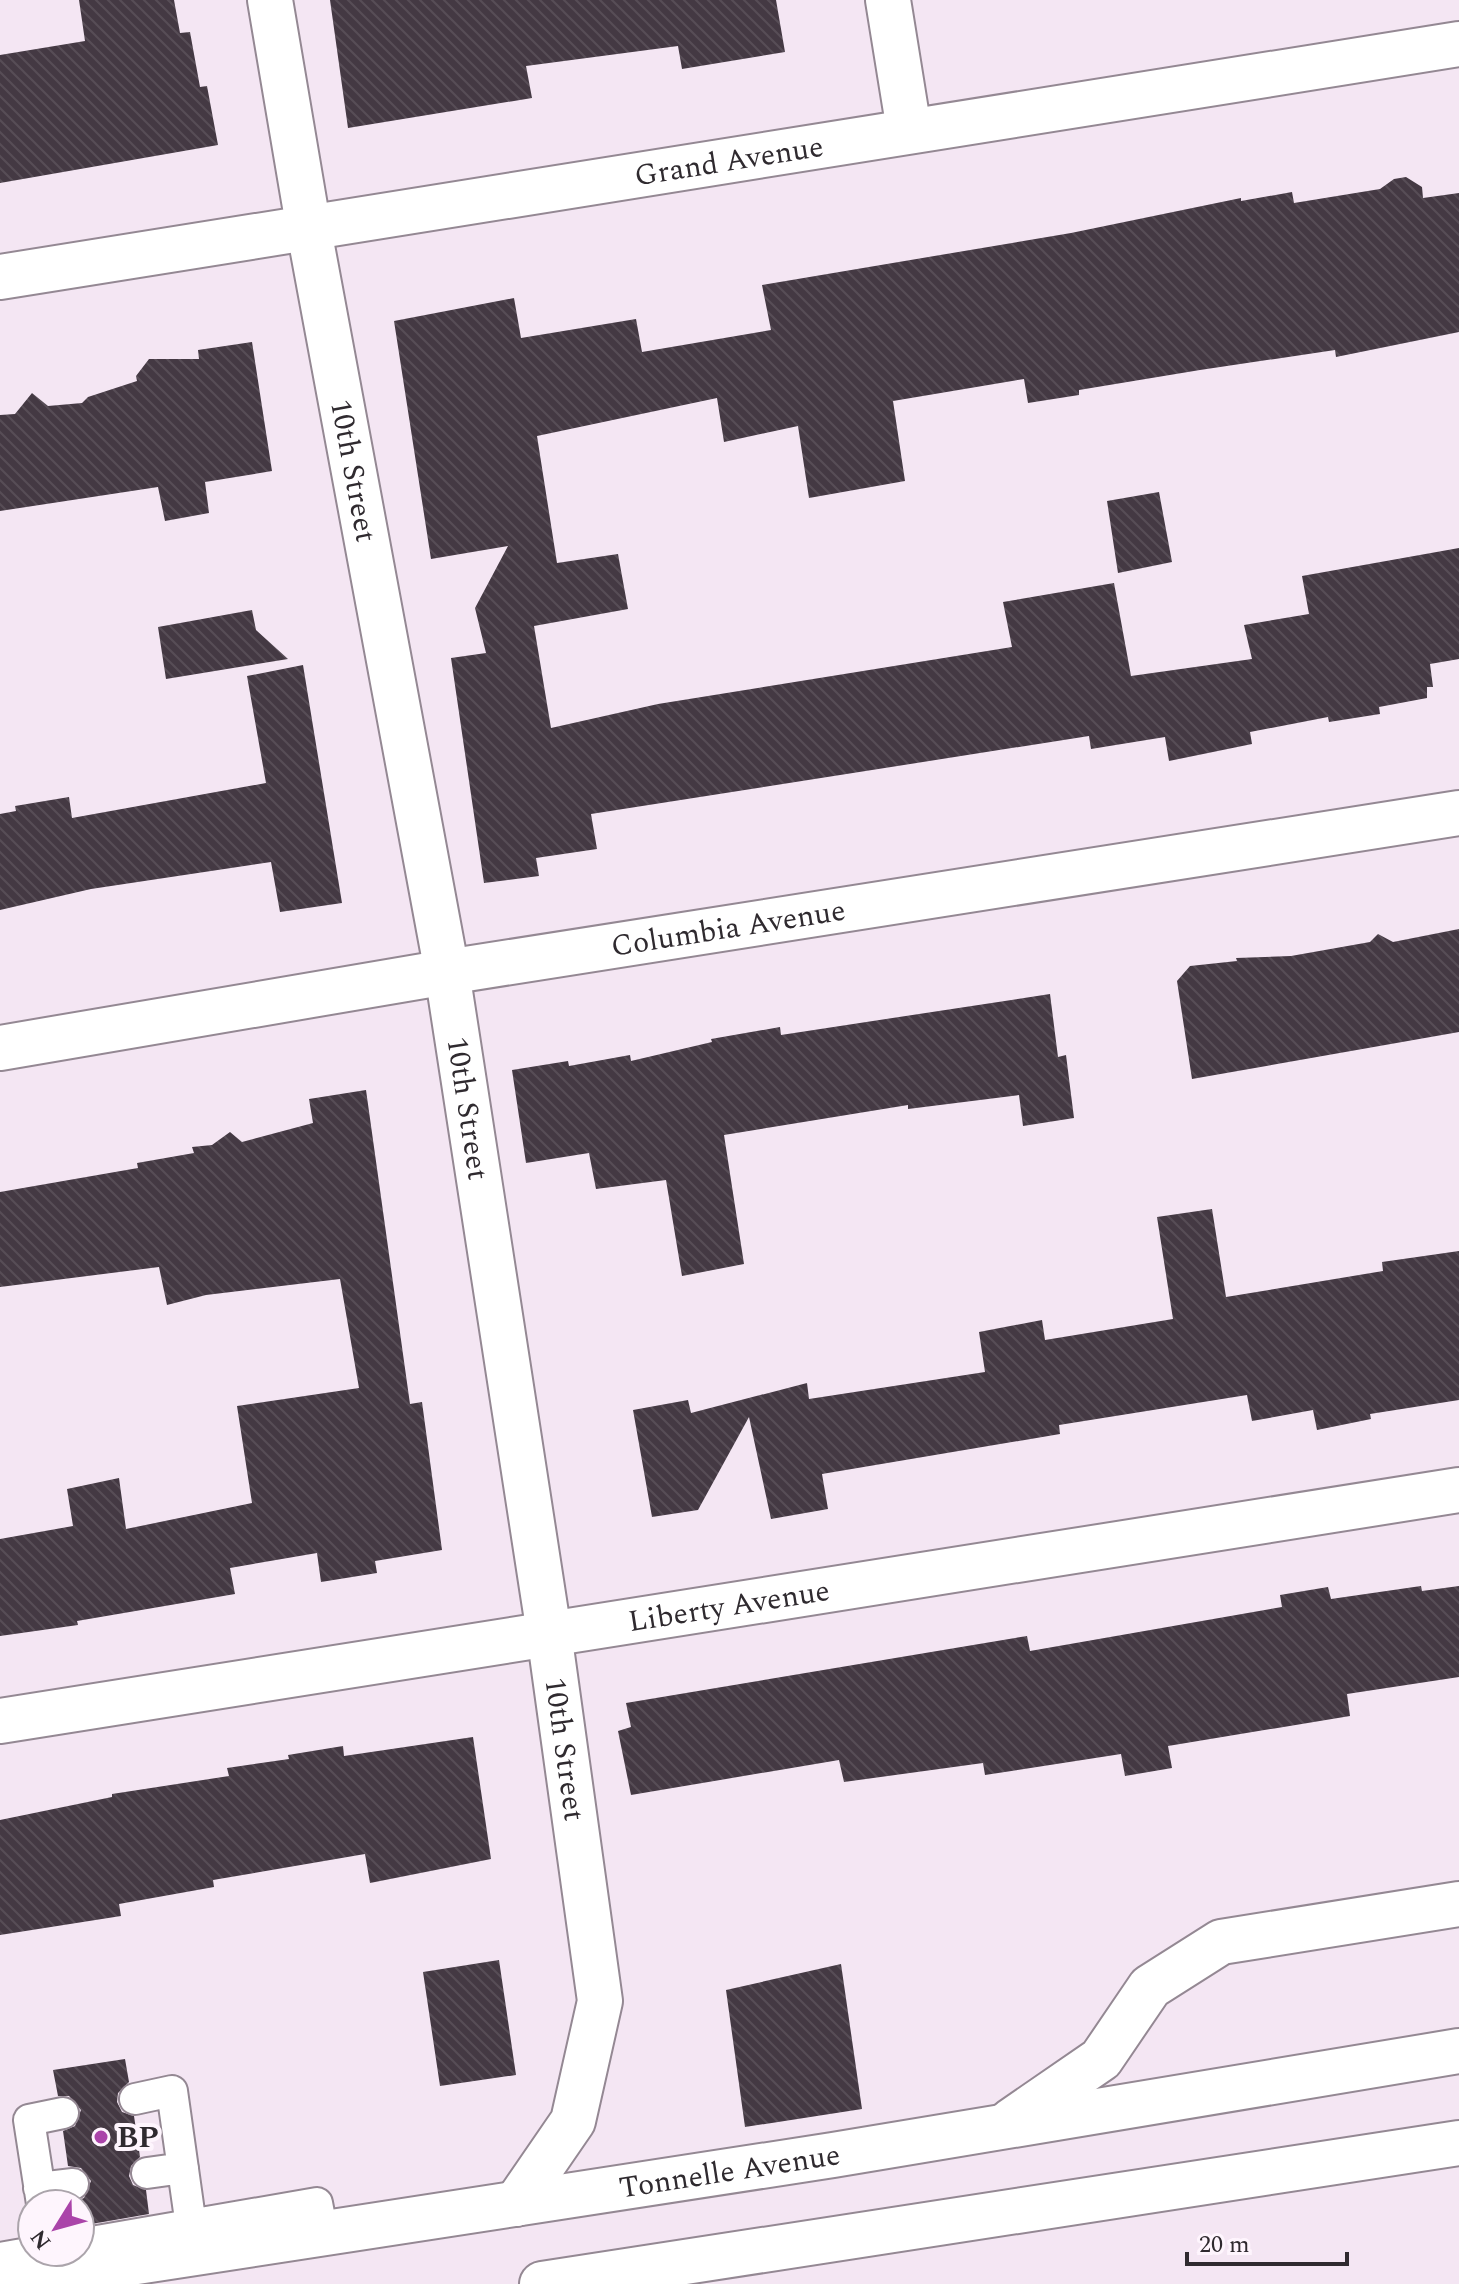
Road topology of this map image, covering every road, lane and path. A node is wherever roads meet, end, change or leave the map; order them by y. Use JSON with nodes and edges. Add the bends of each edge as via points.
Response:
{"nodes":[{"id":1,"x":270,"y":0,"type":"edge"},
{"id":2,"x":888,"y":0,"type":"edge"},
{"id":3,"x":1459,"y":44,"type":"edge"},
{"id":4,"x":909,"y":130,"type":"junction"},
{"id":5,"x":309,"y":230,"type":"junction"},
{"id":6,"x":0,"y":277,"type":"edge"},
{"id":7,"x":1459,"y":813,"type":"edge"},
{"id":8,"x":447,"y":972,"type":"junction"},
{"id":9,"x":0,"y":1048,"type":"edge"},
{"id":10,"x":1459,"y":1490,"type":"edge"},
{"id":11,"x":549,"y":1633,"type":"junction"},
{"id":12,"x":0,"y":1721,"type":"edge"},
{"id":13,"x":1459,"y":1904,"type":"edge"},
{"id":14,"x":1459,"y":2051,"type":"edge"},
{"id":15,"x":135,"y":2099,"type":"dead end"},
{"id":16,"x":63,"y":2113,"type":"dead end"},
{"id":17,"x":1001,"y":2127,"type":"junction"},
{"id":18,"x":1459,"y":2143,"type":"edge"},
{"id":19,"x":183,"y":2168,"type":"junction"},
{"id":20,"x":147,"y":2173,"type":"dead end"},
{"id":21,"x":73,"y":2184,"type":"dead end"},
{"id":22,"x":39,"y":2188,"type":"edge"},
{"id":23,"x":62,"y":2188,"type":"edge"},
{"id":24,"x":516,"y":2204,"type":"junction"},
{"id":25,"x":191,"y":2226,"type":"junction"},
{"id":26,"x":323,"y":2234,"type":"junction"},
{"id":27,"x":96,"y":2241,"type":"edge"},
{"id":28,"x":0,"y":2283,"type":"edge"},
{"id":29,"x":542,"y":2284,"type":"edge"}],
"edges":[{"from":1,"to":5,"type":"main road","name":"10th Street"},
{"from":2,"to":4,"type":"main road"},
{"from":3,"to":4,"type":"main road","name":"Grand Avenue"},
{"from":4,"to":5,"type":"main road","name":"Grand Avenue"},
{"from":5,"to":6,"type":"main road","name":"Grand Avenue"},
{"from":5,"to":8,"type":"main road","name":"10th Street"},
{"from":7,"to":8,"type":"main road","name":"Columbia Avenue"},
{"from":8,"to":9,"type":"main road","name":"Columbia Avenue"},
{"from":8,"to":11,"type":"main road","name":"10th Street"},
{"from":10,"to":11,"type":"main road","name":"Liberty Avenue"},
{"from":11,"to":12,"type":"main road","name":"Liberty Avenue"},
{"from":11,"to":24,"type":"main road","name":"10th Street","via":[[600,2001],[573,2121]]},
{"from":13,"to":17,"type":"main road","via":[[1221,1942],[1150,1987],[1101,2059]]},
{"from":14,"to":17,"type":"main road","name":"Tonnelle Avenue"},
{"from":15,"to":19,"type":"lane","via":[[172,2091]]},
{"from":16,"to":22,"type":"lane","via":[[29,2120]]},
{"from":17,"to":24,"type":"main road","name":"Tonnelle Avenue"},
{"from":18,"to":29,"type":"main road"},
{"from":19,"to":20,"type":"lane"},
{"from":19,"to":25,"type":"lane"},
{"from":21,"to":23,"type":"lane"},
{"from":24,"to":26,"type":"main road","name":"Tonnelle Avenue"},
{"from":25,"to":26,"type":"lane","via":[[317,2203]]},
{"from":25,"to":27,"type":"lane"},
{"from":26,"to":28,"type":"main road","name":"Tonnelle Avenue"}]}
